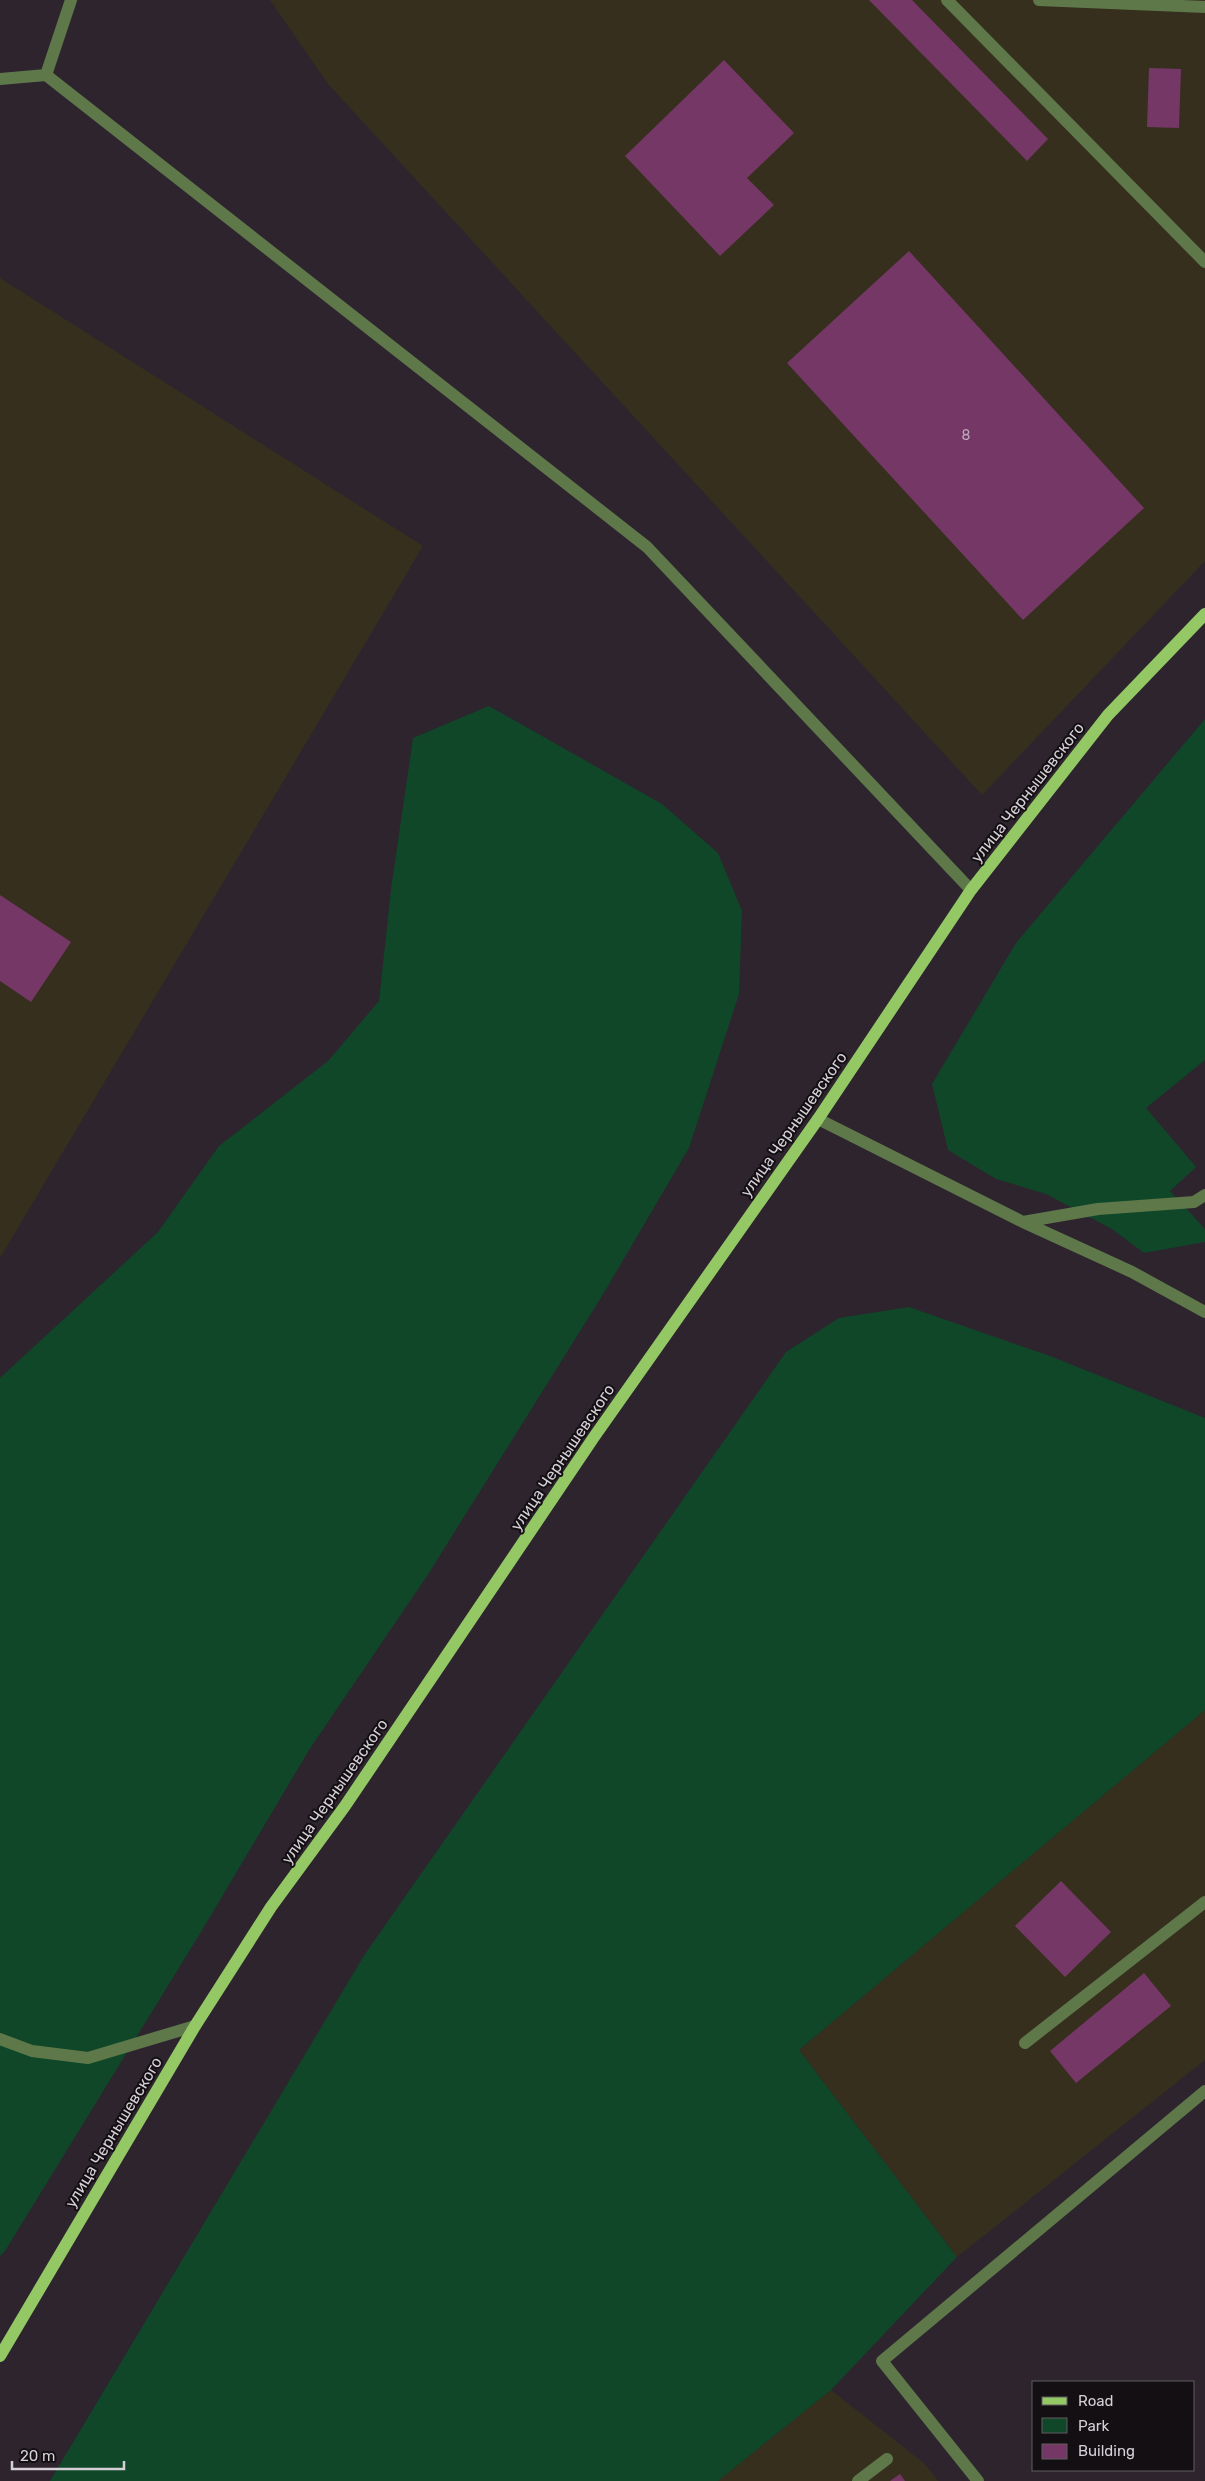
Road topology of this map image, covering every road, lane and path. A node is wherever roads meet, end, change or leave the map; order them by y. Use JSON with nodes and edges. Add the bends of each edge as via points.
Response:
{"nodes":[{"id":1,"x":71,"y":0,"type":"edge"},
{"id":2,"x":947,"y":0,"type":"edge"},
{"id":3,"x":1039,"y":0,"type":"edge"},
{"id":4,"x":1205,"y":8,"type":"edge"},
{"id":5,"x":46,"y":75,"type":"junction"},
{"id":6,"x":0,"y":79,"type":"edge"},
{"id":7,"x":1200,"y":248,"type":"edge"},
{"id":8,"x":1205,"y":262,"type":"edge"},
{"id":9,"x":1205,"y":614,"type":"edge"},
{"id":10,"x":971,"y":890,"type":"junction"},
{"id":11,"x":818,"y":1119,"type":"junction"},
{"id":12,"x":1205,"y":1195,"type":"edge"},
{"id":13,"x":1023,"y":1222,"type":"junction"},
{"id":14,"x":1205,"y":1312,"type":"edge"},
{"id":15,"x":1205,"y":1902,"type":"edge"},
{"id":16,"x":195,"y":2026,"type":"junction"},
{"id":17,"x":0,"y":2039,"type":"edge"},
{"id":18,"x":1024,"y":2043,"type":"dead end"},
{"id":19,"x":1205,"y":2091,"type":"edge"},
{"id":20,"x":0,"y":2356,"type":"edge"},
{"id":21,"x":886,"y":2459,"type":"dead end"},
{"id":22,"x":858,"y":2481,"type":"edge"},
{"id":23,"x":978,"y":2481,"type":"edge"}],
"edges":[{"from":1,"to":5,"type":"street"},
{"from":2,"to":7,"type":"street"},
{"from":3,"to":4,"type":"street"},
{"from":5,"to":6,"type":"street"},
{"from":5,"to":10,"type":"street","via":[[647,547]]},
{"from":7,"to":8,"type":"street"},
{"from":9,"to":10,"type":"main road","name":"улица Чернышевского","via":[[1108,716]]},
{"from":10,"to":11,"type":"main road","name":"улица Чернышевского"},
{"from":11,"to":13,"type":"street"},
{"from":11,"to":16,"type":"main road","name":"улица Чернышевского","via":[[594,1437],[350,1798],[271,1907]]},
{"from":12,"to":13,"type":"street","via":[[1194,1202],[1098,1209]]},
{"from":13,"to":14,"type":"street","via":[[1132,1272]]},
{"from":15,"to":18,"type":"street"},
{"from":16,"to":17,"type":"street","via":[[88,2058],[32,2051]]},
{"from":16,"to":20,"type":"main road","name":"улица Чернышевского"},
{"from":19,"to":23,"type":"street","via":[[882,2361]]},
{"from":21,"to":22,"type":"street"}]}
